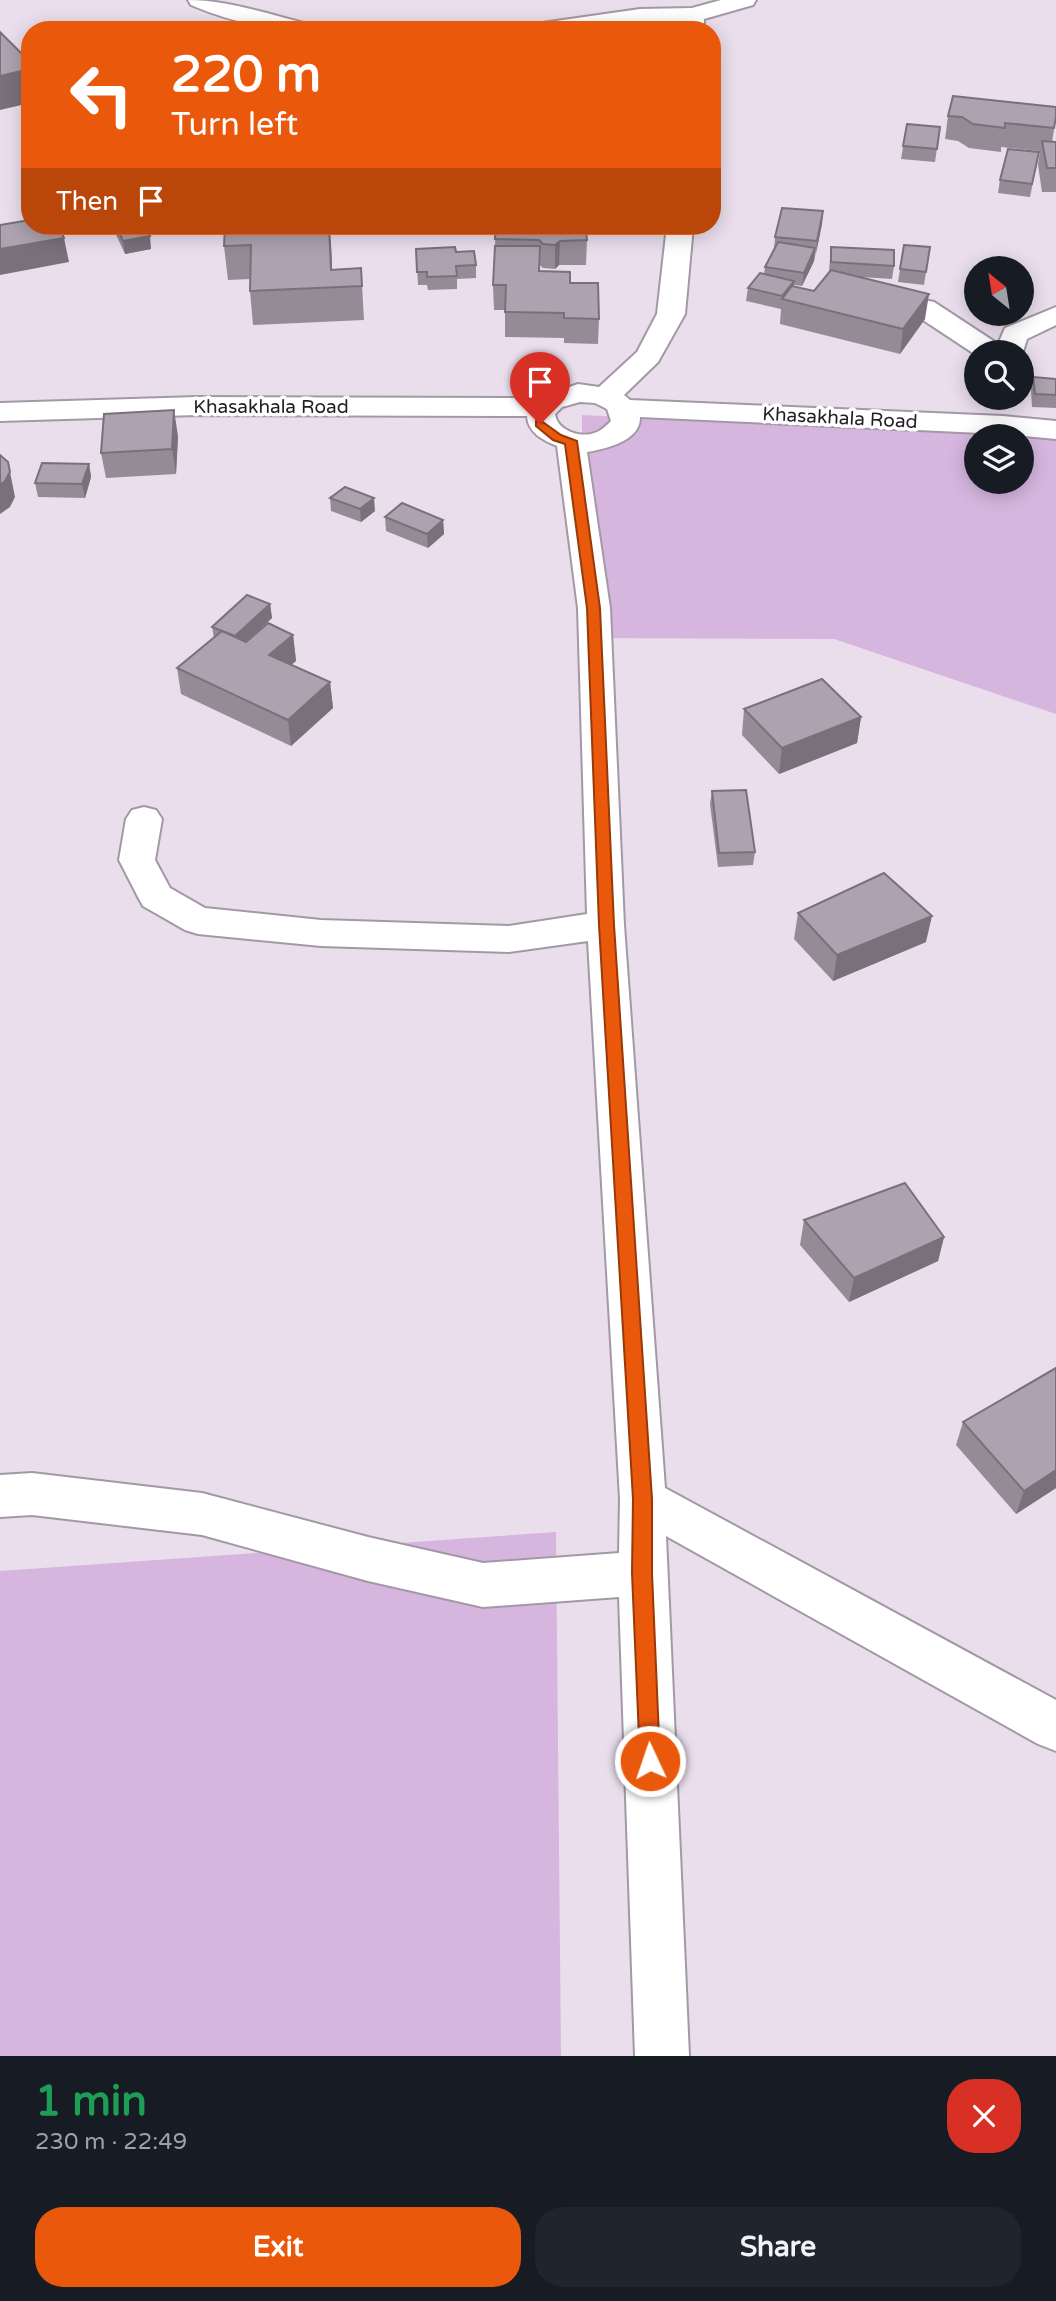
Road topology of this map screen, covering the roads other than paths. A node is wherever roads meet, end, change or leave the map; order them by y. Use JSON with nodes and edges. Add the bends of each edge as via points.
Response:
{"nodes":[{"id":1,"x":200,"y":0,"type":"edge"},
{"id":2,"x":744,"y":0,"type":"edge"},
{"id":3,"x":264,"y":21,"type":"edge"},
{"id":4,"x":605,"y":21,"type":"edge"},
{"id":5,"x":684,"y":21,"type":"edge"},
{"id":6,"x":695,"y":21,"type":"edge"},
{"id":7,"x":679,"y":235,"type":"edge"},
{"id":8,"x":924,"y":307,"type":"edge"},
{"id":9,"x":1056,"y":315,"type":"edge"},
{"id":10,"x":971,"y":340,"type":"edge"},
{"id":11,"x":1013,"y":340,"type":"edge"},
{"id":12,"x":614,"y":402,"type":"junction"},
{"id":13,"x":543,"y":407,"type":"junction"},
{"id":14,"x":1004,"y":411,"type":"edge"},
{"id":15,"x":0,"y":412,"type":"edge"},
{"id":16,"x":1056,"y":430,"type":"edge"},
{"id":17,"x":571,"y":441,"type":"junction"},
{"id":18,"x":144,"y":819,"type":"dead end"},
{"id":19,"x":607,"y":925,"type":"junction"},
{"id":20,"x":0,"y":1496,"type":"edge"},
{"id":21,"x":643,"y":1499,"type":"junction"},
{"id":22,"x":642,"y":1573,"type":"junction"},
{"id":23,"x":1056,"y":1727,"type":"edge"},
{"id":24,"x":662,"y":2056,"type":"edge"}],
"edges":[{"from":1,"to":3,"type":"street"},
{"from":2,"to":6,"type":"street"},
{"from":4,"to":5,"type":"street","via":[[640,16]]},
{"from":7,"to":12,"type":"street","via":[[671,314],[648,356]]},
{"from":8,"to":10,"type":"street"},
{"from":9,"to":11,"type":"street","via":[[1015,334]]},
{"from":12,"to":13,"type":"street","name":"Khasakhala Road","via":[[571,394]]},
{"from":12,"to":14,"type":"street","name":"Khasakhala Road"},
{"from":12,"to":17,"type":"street","via":[[627,416],[620,431],[599,441]]},
{"from":13,"to":15,"type":"street","name":"Khasakhala Road","via":[[197,406]]},
{"from":13,"to":17,"type":"street","via":[[540,424],[557,438]]},
{"from":14,"to":16,"type":"street","name":"Khasakhala Road"},
{"from":17,"to":19,"type":"street","via":[[594,608]]},
{"from":18,"to":19,"type":"street","via":[[137,860],[156,897],[198,921],[321,933],[509,939]]},
{"from":19,"to":21,"type":"street"},
{"from":20,"to":22,"type":"street","via":[[32,1494],[202,1514],[483,1585]]},
{"from":21,"to":22,"type":"street"},
{"from":21,"to":23,"type":"street"},
{"from":22,"to":24,"type":"street"}]}
